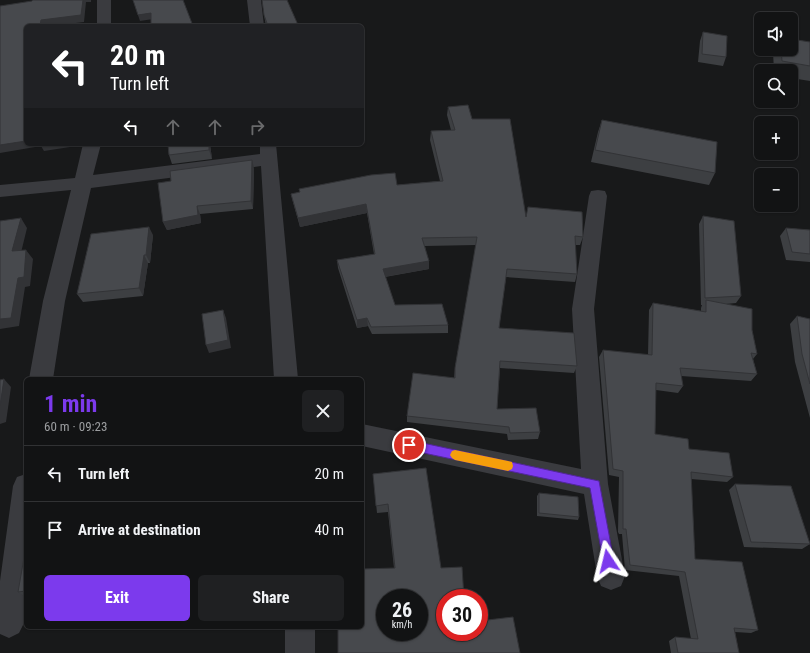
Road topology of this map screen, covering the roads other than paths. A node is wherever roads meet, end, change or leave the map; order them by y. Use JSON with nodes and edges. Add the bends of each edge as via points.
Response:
{"nodes":[{"id":1,"x":104,"y":0,"type":"edge"},
{"id":2,"x":254,"y":0,"type":"edge"},
{"id":3,"x":104,"y":24,"type":"edge"},
{"id":4,"x":258,"y":24,"type":"edge"},
{"id":5,"x":92,"y":146,"type":"edge"},
{"id":6,"x":269,"y":151,"type":"edge"},
{"id":7,"x":83,"y":183,"type":"junction"},
{"id":8,"x":0,"y":191,"type":"edge"},
{"id":9,"x":598,"y":196,"type":"dead end"},
{"id":10,"x":41,"y":377,"type":"edge"},
{"id":11,"x":286,"y":377,"type":"edge"},
{"id":12,"x":364,"y":435,"type":"edge"},
{"id":13,"x":595,"y":484,"type":"junction"},
{"id":14,"x":24,"y":506,"type":"edge"},
{"id":15,"x":611,"y":576,"type":"dead end"},
{"id":16,"x":12,"y":623,"type":"edge"},
{"id":17,"x":300,"y":629,"type":"edge"},
{"id":18,"x":300,"y":653,"type":"edge"}],
"edges":[{"from":1,"to":3,"type":"street"},
{"from":2,"to":4,"type":"street"},
{"from":5,"to":7,"type":"street"},
{"from":6,"to":7,"type":"street"},
{"from":6,"to":11,"type":"street"},
{"from":7,"to":8,"type":"street"},
{"from":7,"to":10,"type":"street","via":[[54,301]]},
{"from":9,"to":13,"type":"street","via":[[583,309]]},
{"from":12,"to":13,"type":"street"},
{"from":13,"to":15,"type":"street"},
{"from":14,"to":16,"type":"street"},
{"from":17,"to":18,"type":"street"}]}
